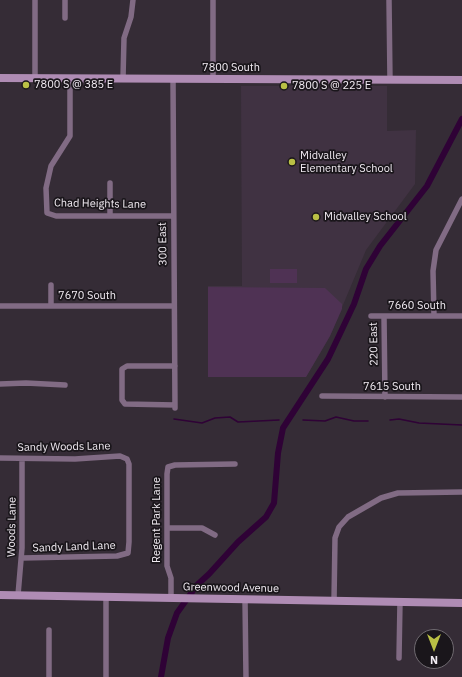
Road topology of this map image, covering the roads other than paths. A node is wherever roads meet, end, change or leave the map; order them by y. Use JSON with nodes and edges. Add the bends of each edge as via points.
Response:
{"nodes":[{"id":1,"x":35,"y":0,"type":"edge"},
{"id":2,"x":65,"y":0,"type":"edge"},
{"id":3,"x":133,"y":0,"type":"edge"},
{"id":4,"x":213,"y":0,"type":"edge"},
{"id":5,"x":390,"y":0,"type":"edge"},
{"id":6,"x":65,"y":18,"type":"dead end"},
{"id":7,"x":0,"y":78,"type":"edge"},
{"id":8,"x":35,"y":78,"type":"junction"},
{"id":9,"x":70,"y":78,"type":"junction"},
{"id":10,"x":123,"y":78,"type":"junction"},
{"id":11,"x":173,"y":79,"type":"junction"},
{"id":12,"x":213,"y":79,"type":"junction"},
{"id":13,"x":390,"y":80,"type":"junction"},
{"id":14,"x":462,"y":80,"type":"edge"},
{"id":15,"x":110,"y":182,"type":"dead end"},
{"id":16,"x":462,"y":199,"type":"edge"},
{"id":17,"x":454,"y":213,"type":"junction"},
{"id":18,"x":462,"y":213,"type":"edge"},
{"id":19,"x":110,"y":216,"type":"junction"},
{"id":20,"x":173,"y":216,"type":"junction"},
{"id":21,"x":51,"y":285,"type":"dead end"},
{"id":22,"x":0,"y":306,"type":"edge"},
{"id":23,"x":51,"y":306,"type":"junction"},
{"id":24,"x":174,"y":306,"type":"junction"},
{"id":25,"x":371,"y":316,"type":"dead end"},
{"id":26,"x":384,"y":316,"type":"junction"},
{"id":27,"x":434,"y":316,"type":"junction"},
{"id":28,"x":462,"y":316,"type":"edge"},
{"id":29,"x":175,"y":366,"type":"junction"},
{"id":30,"x":0,"y":384,"type":"edge"},
{"id":31,"x":65,"y":385,"type":"dead end"},
{"id":32,"x":322,"y":396,"type":"dead end"},
{"id":33,"x":385,"y":397,"type":"junction"},
{"id":34,"x":462,"y":397,"type":"edge"},
{"id":35,"x":0,"y":458,"type":"edge"},
{"id":36,"x":22,"y":458,"type":"junction"},
{"id":37,"x":127,"y":459,"type":"joint"},
{"id":38,"x":235,"y":464,"type":"dead end"},
{"id":39,"x":462,"y":492,"type":"edge"},
{"id":40,"x":167,"y":528,"type":"junction"},
{"id":41,"x":215,"y":535,"type":"dead end"},
{"id":42,"x":22,"y":558,"type":"junction"},
{"id":43,"x":0,"y":595,"type":"edge"},
{"id":44,"x":18,"y":595,"type":"junction"},
{"id":45,"x":106,"y":597,"type":"junction"},
{"id":46,"x":174,"y":598,"type":"junction"},
{"id":47,"x":245,"y":600,"type":"junction"},
{"id":48,"x":334,"y":601,"type":"junction"},
{"id":49,"x":400,"y":602,"type":"junction"},
{"id":50,"x":462,"y":603,"type":"edge"},
{"id":51,"x":49,"y":630,"type":"dead end"},
{"id":52,"x":400,"y":658,"type":"dead end"},
{"id":53,"x":49,"y":677,"type":"edge"},
{"id":54,"x":106,"y":677,"type":"edge"},
{"id":55,"x":246,"y":677,"type":"edge"}],
"edges":[{"from":1,"to":8,"type":"street"},
{"from":2,"to":6,"type":"street"},
{"from":3,"to":10,"type":"street","via":[[124,38]]},
{"from":4,"to":12,"type":"street"},
{"from":5,"to":13,"type":"street"},
{"from":7,"to":8,"type":"main road","name":"7800 South"},
{"from":8,"to":9,"type":"main road","name":"7800 South"},
{"from":9,"to":10,"type":"main road","name":"7800 South"},
{"from":9,"to":19,"type":"street","name":"Chad Heights Lane","via":[[70,136],[51,166],[46,188],[47,213],[56,216]]},
{"from":10,"to":11,"type":"main road","name":"7800 South"},
{"from":11,"to":12,"type":"main road","name":"7800 South"},
{"from":11,"to":20,"type":"street","name":"300 East"},
{"from":12,"to":13,"type":"main road","name":"7800 South"},
{"from":13,"to":14,"type":"main road","name":"7800 South"},
{"from":15,"to":19,"type":"street"},
{"from":16,"to":17,"type":"street"},
{"from":17,"to":18,"type":"street"},
{"from":17,"to":27,"type":"street","via":[[440,240],[434,259]]},
{"from":19,"to":20,"type":"street","name":"Chad Heights Lane"},
{"from":20,"to":24,"type":"street","name":"300 East"},
{"from":21,"to":23,"type":"street"},
{"from":22,"to":23,"type":"street","name":"7670 South"},
{"from":23,"to":24,"type":"street","name":"7670 South"},
{"from":24,"to":29,"type":"street","name":"300 East"},
{"from":25,"to":26,"type":"street","name":"7660 South"},
{"from":26,"to":27,"type":"street","name":"7660 South"},
{"from":26,"to":33,"type":"street","name":"220 East"},
{"from":27,"to":28,"type":"street","name":"7660 South"},
{"from":29,"to":29,"type":"street","name":"300 East","via":[[175,407],[125,404],[122,400],[124,367]]},
{"from":30,"to":31,"type":"street"},
{"from":32,"to":33,"type":"street","name":"7615 South"},
{"from":33,"to":34,"type":"street","name":"7615 South"},
{"from":35,"to":36,"type":"street","name":"Sandy Woods Lane"},
{"from":36,"to":37,"type":"street","name":"Sandy Woods Lane","via":[[120,456]]},
{"from":36,"to":42,"type":"street","name":"Woods Lane"},
{"from":37,"to":42,"type":"street","name":"Sandy Land Lane","via":[[128,554]]},
{"from":38,"to":40,"type":"street","name":"Regent Park Lane","via":[[170,466],[167,474]]},
{"from":39,"to":48,"type":"street","via":[[398,493],[381,498],[348,517],[339,527],[335,538]]},
{"from":40,"to":41,"type":"street","via":[[202,528]]},
{"from":40,"to":46,"type":"street","name":"Regent Park Lane","via":[[167,566]]},
{"from":42,"to":44,"type":"street","name":"Woods Lane","via":[[18,576]]},
{"from":43,"to":44,"type":"main road","name":"Greenwood Avenue"},
{"from":44,"to":45,"type":"main road","name":"Greenwood Avenue"},
{"from":45,"to":46,"type":"main road","name":"Greenwood Avenue"},
{"from":45,"to":54,"type":"street"},
{"from":46,"to":47,"type":"main road","name":"Greenwood Avenue"},
{"from":47,"to":48,"type":"main road","name":"Greenwood Avenue"},
{"from":47,"to":55,"type":"street"},
{"from":48,"to":49,"type":"main road","name":"Greenwood Avenue"},
{"from":49,"to":50,"type":"main road","name":"Greenwood Avenue"},
{"from":49,"to":52,"type":"street"},
{"from":51,"to":53,"type":"street"}]}
